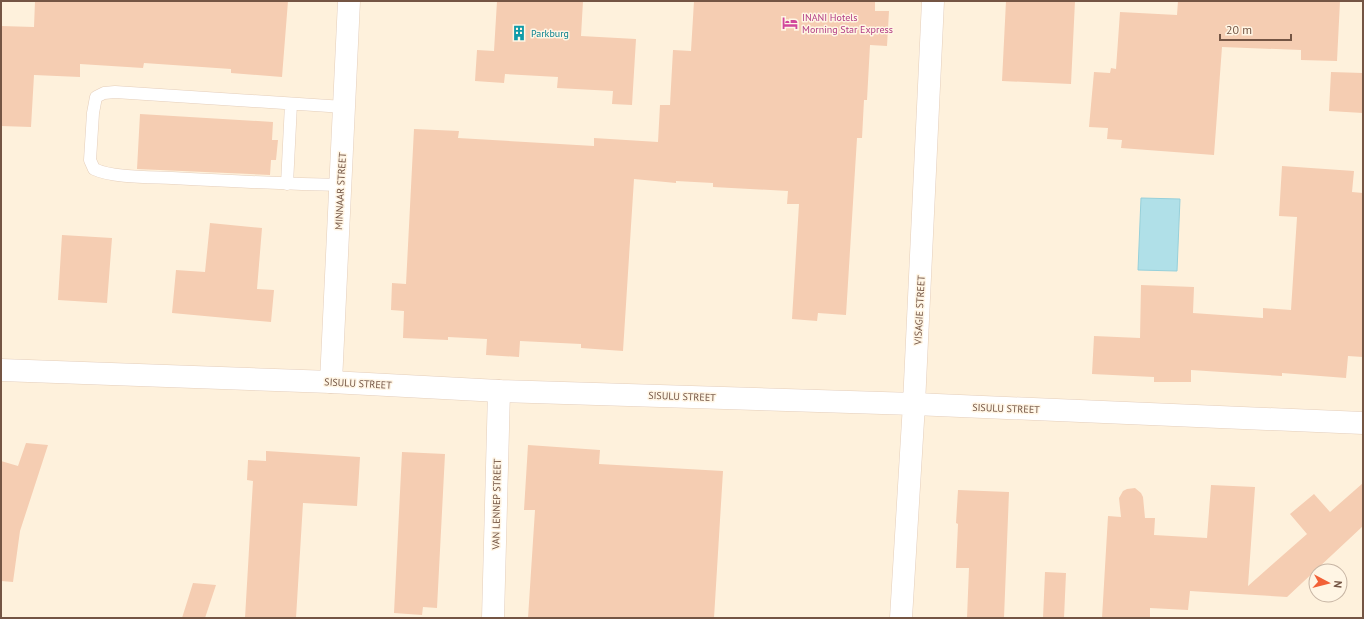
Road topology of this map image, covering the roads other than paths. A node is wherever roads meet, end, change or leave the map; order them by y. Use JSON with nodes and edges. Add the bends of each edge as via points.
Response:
{"nodes":[{"id":1,"x":349,"y":1,"type":"edge"},
{"id":2,"x":934,"y":1,"type":"edge"},
{"id":3,"x":291,"y":104,"type":"junction"},
{"id":4,"x":344,"y":107,"type":"junction"},
{"id":5,"x":287,"y":184,"type":"junction"},
{"id":6,"x":340,"y":185,"type":"junction"},
{"id":7,"x":1,"y":370,"type":"edge"},
{"id":8,"x":331,"y":382,"type":"junction"},
{"id":9,"x":499,"y":391,"type":"junction"},
{"id":10,"x":914,"y":404,"type":"junction"},
{"id":11,"x":1363,"y":423,"type":"edge"},
{"id":12,"x":493,"y":618,"type":"edge"},
{"id":13,"x":901,"y":618,"type":"edge"}],
"edges":[{"from":1,"to":4,"type":"street","name":"MINNAAR STREET"},
{"from":2,"to":10,"type":"street","name":"VISAGIE STREET"},
{"from":3,"to":4,"type":"lane"},
{"from":3,"to":5,"type":"lane"},
{"from":3,"to":5,"type":"lane","via":[[104,93],[96,97],[94,105],[90,160],[94,169],[102,173]]},
{"from":4,"to":6,"type":"street","name":"MINNAAR STREET"},
{"from":5,"to":6,"type":"lane"},
{"from":6,"to":8,"type":"street","name":"MINNAAR STREET"},
{"from":7,"to":8,"type":"street","name":"SISULU STREET"},
{"from":8,"to":9,"type":"street","name":"SISULU STREET"},
{"from":9,"to":10,"type":"street","name":"SISULU STREET"},
{"from":9,"to":12,"type":"street","name":"VAN LENNEP STREET"},
{"from":10,"to":11,"type":"street","name":"SISULU STREET"},
{"from":10,"to":13,"type":"street","name":"VISAGIE STREET"}]}
